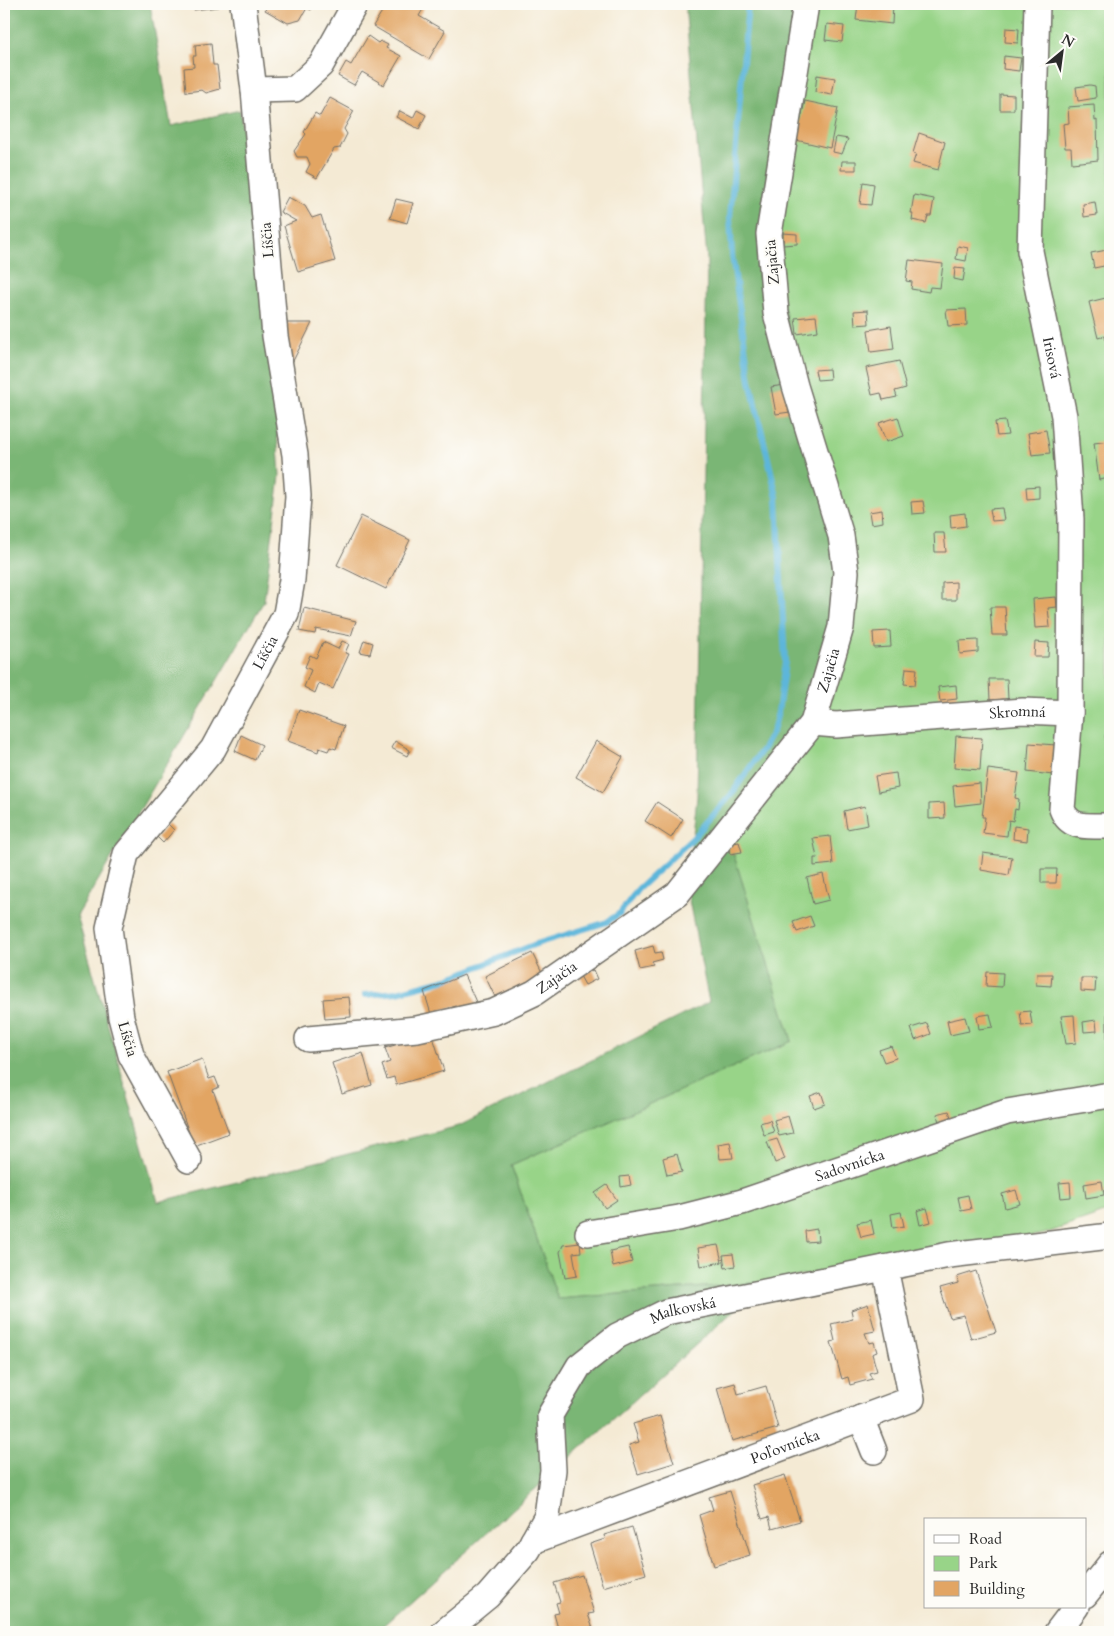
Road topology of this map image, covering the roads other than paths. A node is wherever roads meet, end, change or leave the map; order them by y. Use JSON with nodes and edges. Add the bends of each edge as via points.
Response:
{"nodes":[{"id":1,"x":243,"y":4,"type":"edge"},
{"id":2,"x":355,"y":4,"type":"edge"},
{"id":3,"x":806,"y":4,"type":"edge"},
{"id":4,"x":1037,"y":4,"type":"edge"},
{"id":5,"x":254,"y":90,"type":"junction"},
{"id":6,"x":1070,"y":713,"type":"junction"},
{"id":7,"x":813,"y":723,"type":"junction"},
{"id":8,"x":1110,"y":826,"type":"edge"},
{"id":9,"x":308,"y":1039,"type":"dead end"},
{"id":10,"x":1110,"y":1095,"type":"edge"},
{"id":11,"x":189,"y":1160,"type":"dead end"},
{"id":12,"x":588,"y":1233,"type":"dead end"},
{"id":13,"x":1110,"y":1236,"type":"edge"},
{"id":14,"x":885,"y":1268,"type":"junction"},
{"id":15,"x":861,"y":1418,"type":"junction"},
{"id":16,"x":874,"y":1451,"type":"dead end"},
{"id":17,"x":533,"y":1540,"type":"junction"},
{"id":18,"x":1110,"y":1564,"type":"edge"},
{"id":19,"x":1086,"y":1594,"type":"edge"},
{"id":20,"x":1075,"y":1608,"type":"edge"},
{"id":21,"x":444,"y":1632,"type":"edge"},
{"id":22,"x":1057,"y":1632,"type":"edge"}],
"edges":[{"from":1,"to":5,"type":"street","name":"Líščia"},
{"from":2,"to":5,"type":"street","via":[[321,65],[295,89]]},
{"from":3,"to":7,"type":"street","name":"Zajačia","via":[[769,234],[776,313],[841,536],[846,572],[841,627]]},
{"from":4,"to":6,"type":"street","name":"Irisová","via":[[1030,250],[1064,416],[1071,519]]},
{"from":5,"to":11,"type":"street","name":"Líščia","via":[[275,336],[295,455],[298,496],[292,580],[286,614],[213,749],[126,854],[109,928],[121,1017],[131,1055]]},
{"from":6,"to":7,"type":"street","name":"Skromná","via":[[1023,711]]},
{"from":6,"to":8,"type":"street","name":"Skromná","via":[[1062,809],[1066,819],[1074,824]]},
{"from":7,"to":9,"type":"street","name":"Zajačia","via":[[677,894],[534,993],[494,1012],[417,1029]]},
{"from":10,"to":12,"type":"street","name":"Sadovnícka","via":[[1008,1112],[742,1202],[679,1218]]},
{"from":13,"to":14,"type":"street","name":"Malkovská","via":[[949,1254]]},
{"from":14,"to":15,"type":"street","name":"Poľovnícka","via":[[912,1399]]},
{"from":14,"to":17,"type":"street","name":"Malkovská","via":[[666,1312],[617,1336],[579,1366],[550,1415],[553,1470],[547,1516]]},
{"from":15,"to":16,"type":"street"},
{"from":15,"to":17,"type":"street","name":"Poľovnícka"},
{"from":17,"to":21,"type":"street","name":"Malkovská","via":[[488,1596]]},
{"from":18,"to":19,"type":"street"},
{"from":20,"to":22,"type":"street"}]}
